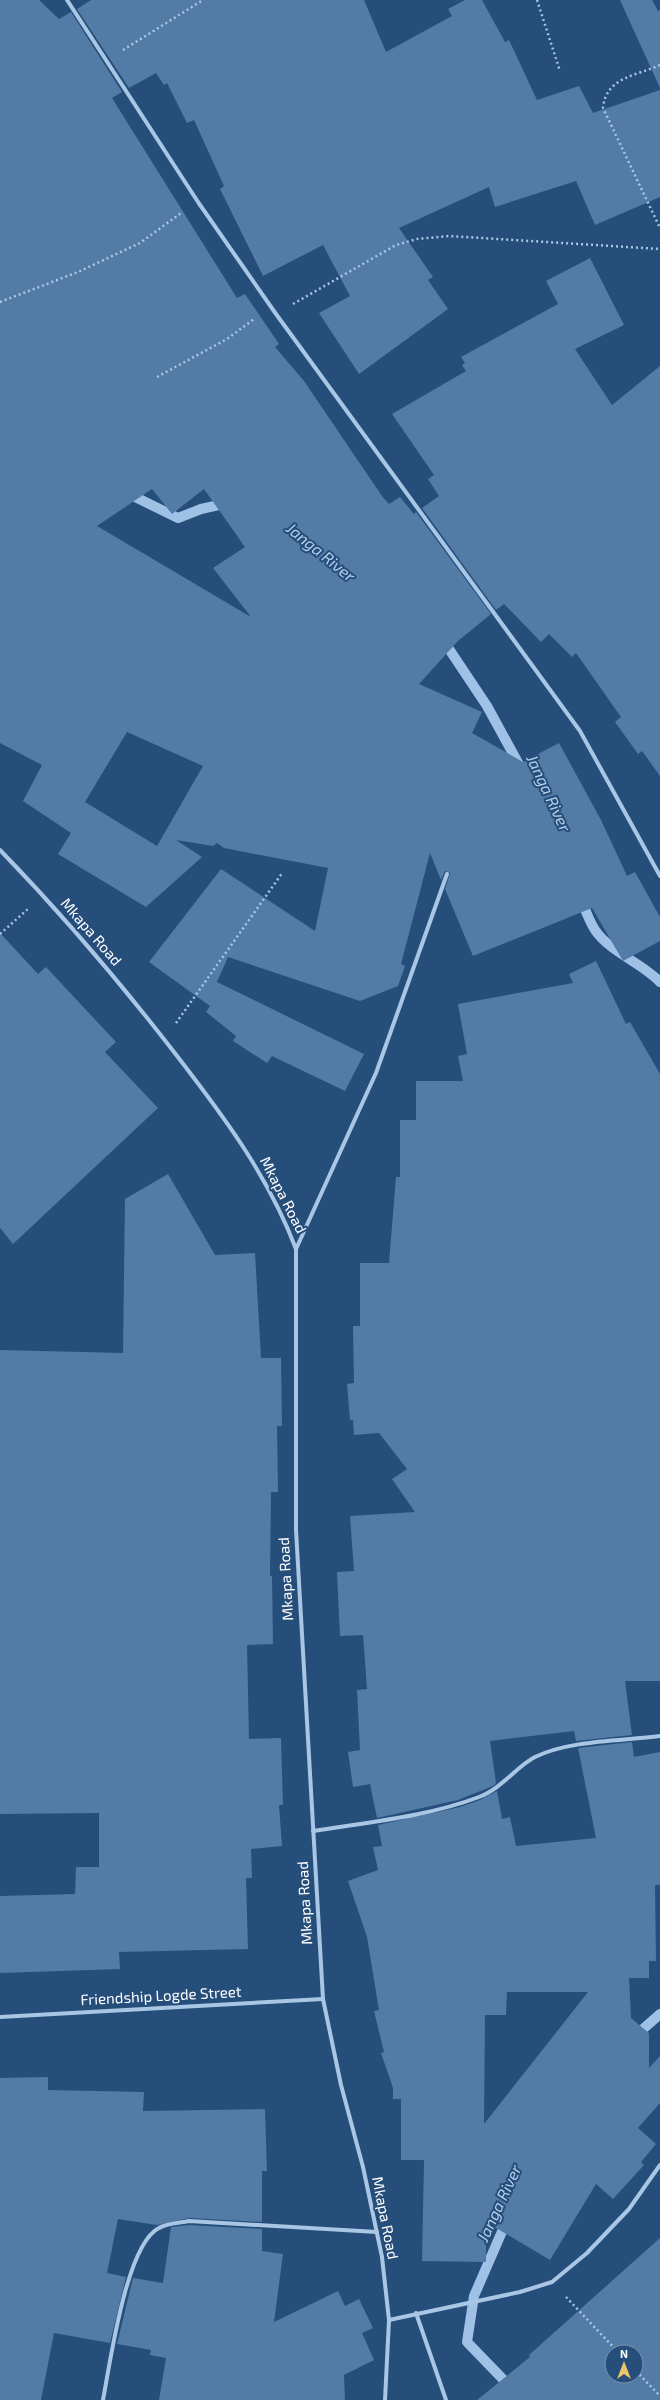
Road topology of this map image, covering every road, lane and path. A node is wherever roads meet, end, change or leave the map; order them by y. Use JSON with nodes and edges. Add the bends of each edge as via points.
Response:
{"nodes":[{"id":1,"x":66,"y":0,"type":"edge"},
{"id":2,"x":202,"y":0,"type":"edge"},
{"id":3,"x":537,"y":0,"type":"edge"},
{"id":4,"x":106,"y":61,"type":"junction"},
{"id":5,"x":660,"y":66,"type":"edge"},
{"id":6,"x":560,"y":71,"type":"dead end"},
{"id":7,"x":198,"y":202,"type":"junction"},
{"id":8,"x":660,"y":228,"type":"edge"},
{"id":9,"x":660,"y":249,"type":"edge"},
{"id":10,"x":0,"y":302,"type":"edge"},
{"id":11,"x":270,"y":307,"type":"junction"},
{"id":12,"x":276,"y":314,"type":"junction"},
{"id":13,"x":156,"y":377,"type":"dead end"},
{"id":14,"x":0,"y":850,"type":"edge"},
{"id":15,"x":283,"y":872,"type":"dead end"},
{"id":16,"x":447,"y":874,"type":"dead end"},
{"id":17,"x":660,"y":876,"type":"edge"},
{"id":18,"x":43,"y":895,"type":"junction"},
{"id":19,"x":0,"y":934,"type":"edge"},
{"id":20,"x":164,"y":1039,"type":"junction"},
{"id":21,"x":296,"y":1249,"type":"junction"},
{"id":22,"x":660,"y":1736,"type":"edge"},
{"id":23,"x":313,"y":1832,"type":"junction"},
{"id":24,"x":323,"y":1999,"type":"junction"},
{"id":25,"x":0,"y":2017,"type":"edge"},
{"id":26,"x":660,"y":2165,"type":"edge"},
{"id":27,"x":377,"y":2232,"type":"junction"},
{"id":28,"x":552,"y":2282,"type":"junction"},
{"id":29,"x":416,"y":2313,"type":"junction"},
{"id":30,"x":390,"y":2320,"type":"junction"},
{"id":31,"x":610,"y":2344,"type":"edge"},
{"id":32,"x":644,"y":2379,"type":"edge"},
{"id":33,"x":660,"y":2396,"type":"edge"},
{"id":34,"x":103,"y":2400,"type":"edge"},
{"id":35,"x":385,"y":2400,"type":"edge"},
{"id":36,"x":446,"y":2400,"type":"edge"}],
"edges":[{"from":1,"to":4,"type":"street"},
{"from":2,"to":4,"type":"path"},
{"from":3,"to":6,"type":"path"},
{"from":4,"to":7,"type":"street"},
{"from":5,"to":8,"type":"path","via":[[615,82],[604,98],[603,108]]},
{"from":7,"to":10,"type":"path","via":[[140,243],[78,272]]},
{"from":7,"to":11,"type":"street"},
{"from":9,"to":12,"type":"path","via":[[449,236],[417,239],[396,245]]},
{"from":11,"to":12,"type":"street"},
{"from":11,"to":13,"type":"path","via":[[227,339]]},
{"from":12,"to":17,"type":"street","via":[[580,731]]},
{"from":14,"to":18,"type":"street","name":"Mkapa Road"},
{"from":15,"to":20,"type":"path"},
{"from":16,"to":21,"type":"street","via":[[376,1073]]},
{"from":18,"to":19,"type":"path"},
{"from":18,"to":20,"type":"street","name":"Mkapa Road","via":[[107,967]]},
{"from":20,"to":21,"type":"street","name":"Mkapa Road","via":[[245,1149],[282,1213]]},
{"from":21,"to":23,"type":"street","name":"Mkapa Road","via":[[296,1530]]},
{"from":22,"to":23,"type":"street","via":[[558,1748],[534,1758],[508,1780],[480,1797],[427,1812]]},
{"from":23,"to":24,"type":"street","name":"Mkapa Road"},
{"from":24,"to":25,"type":"street","name":"Friendship Logde Street"},
{"from":24,"to":27,"type":"street","name":"Mkapa Road"},
{"from":26,"to":28,"type":"street","via":[[629,2209],[587,2253]]},
{"from":27,"to":30,"type":"street","name":"Mkapa Road"},
{"from":27,"to":34,"type":"street","via":[[189,2221],[159,2228],[146,2239],[128,2284]]},
{"from":28,"to":29,"type":"street","via":[[520,2292]]},
{"from":28,"to":31,"type":"path"},
{"from":29,"to":30,"type":"street"},
{"from":29,"to":36,"type":"street"},
{"from":30,"to":35,"type":"street","name":"Mkapa Road"},
{"from":32,"to":33,"type":"path"}]}
